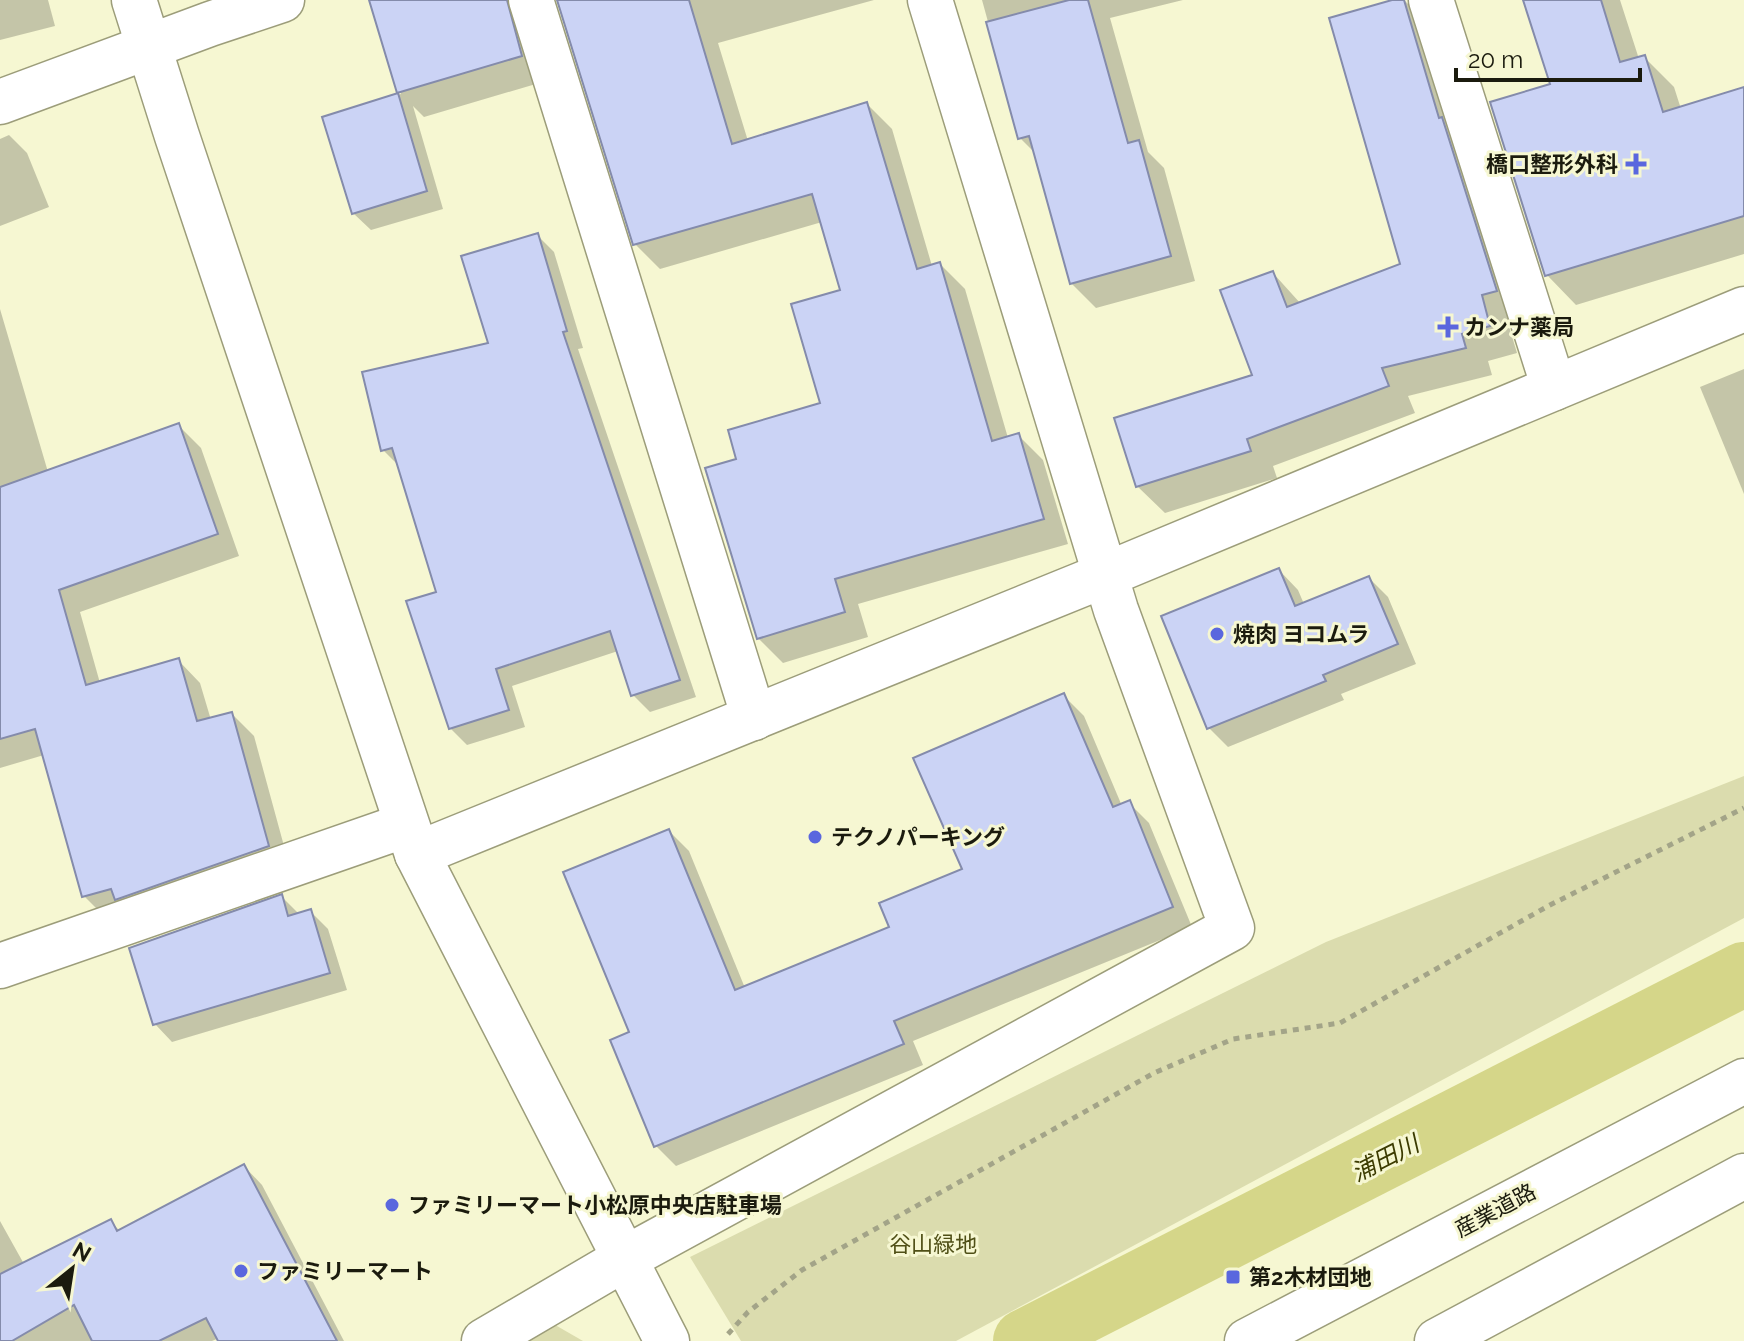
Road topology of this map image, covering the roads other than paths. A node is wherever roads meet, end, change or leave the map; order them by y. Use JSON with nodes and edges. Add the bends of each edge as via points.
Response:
{"nodes":[{"id":1,"x":134,"y":0,"type":"edge"},
{"id":2,"x":282,"y":0,"type":"edge"},
{"id":3,"x":531,"y":0,"type":"edge"},
{"id":4,"x":930,"y":0,"type":"edge"},
{"id":5,"x":1431,"y":0,"type":"edge"},
{"id":6,"x":148,"y":47,"type":"junction"},
{"id":7,"x":0,"y":102,"type":"edge"},
{"id":8,"x":1744,"y":309,"type":"edge"},
{"id":9,"x":1554,"y":388,"type":"junction"},
{"id":10,"x":1105,"y":575,"type":"junction"},
{"id":11,"x":754,"y":718,"type":"junction"},
{"id":12,"x":412,"y":840,"type":"junction"},
{"id":13,"x":0,"y":966,"type":"edge"},
{"id":14,"x":1744,"y":1081,"type":"edge"},
{"id":15,"x":1744,"y":1176,"type":"edge"},
{"id":16,"x":624,"y":1259,"type":"junction"},
{"id":17,"x":484,"y":1341,"type":"edge"},
{"id":18,"x":667,"y":1341,"type":"edge"},
{"id":19,"x":1247,"y":1341,"type":"edge"},
{"id":20,"x":1437,"y":1341,"type":"edge"}],
"edges":[{"from":1,"to":6,"type":"street"},
{"from":2,"to":6,"type":"street"},
{"from":3,"to":11,"type":"street"},
{"from":4,"to":10,"type":"street"},
{"from":5,"to":9,"type":"street"},
{"from":6,"to":7,"type":"street"},
{"from":6,"to":12,"type":"street"},
{"from":8,"to":9,"type":"street"},
{"from":9,"to":10,"type":"street"},
{"from":10,"to":11,"type":"street"},
{"from":10,"to":16,"type":"street","via":[[1232,928]]},
{"from":11,"to":12,"type":"street"},
{"from":12,"to":13,"type":"street"},
{"from":12,"to":16,"type":"street"},
{"from":14,"to":19,"type":"street","name":"産業道路"},
{"from":15,"to":20,"type":"street"},
{"from":16,"to":17,"type":"street"},
{"from":16,"to":18,"type":"street"}]}
